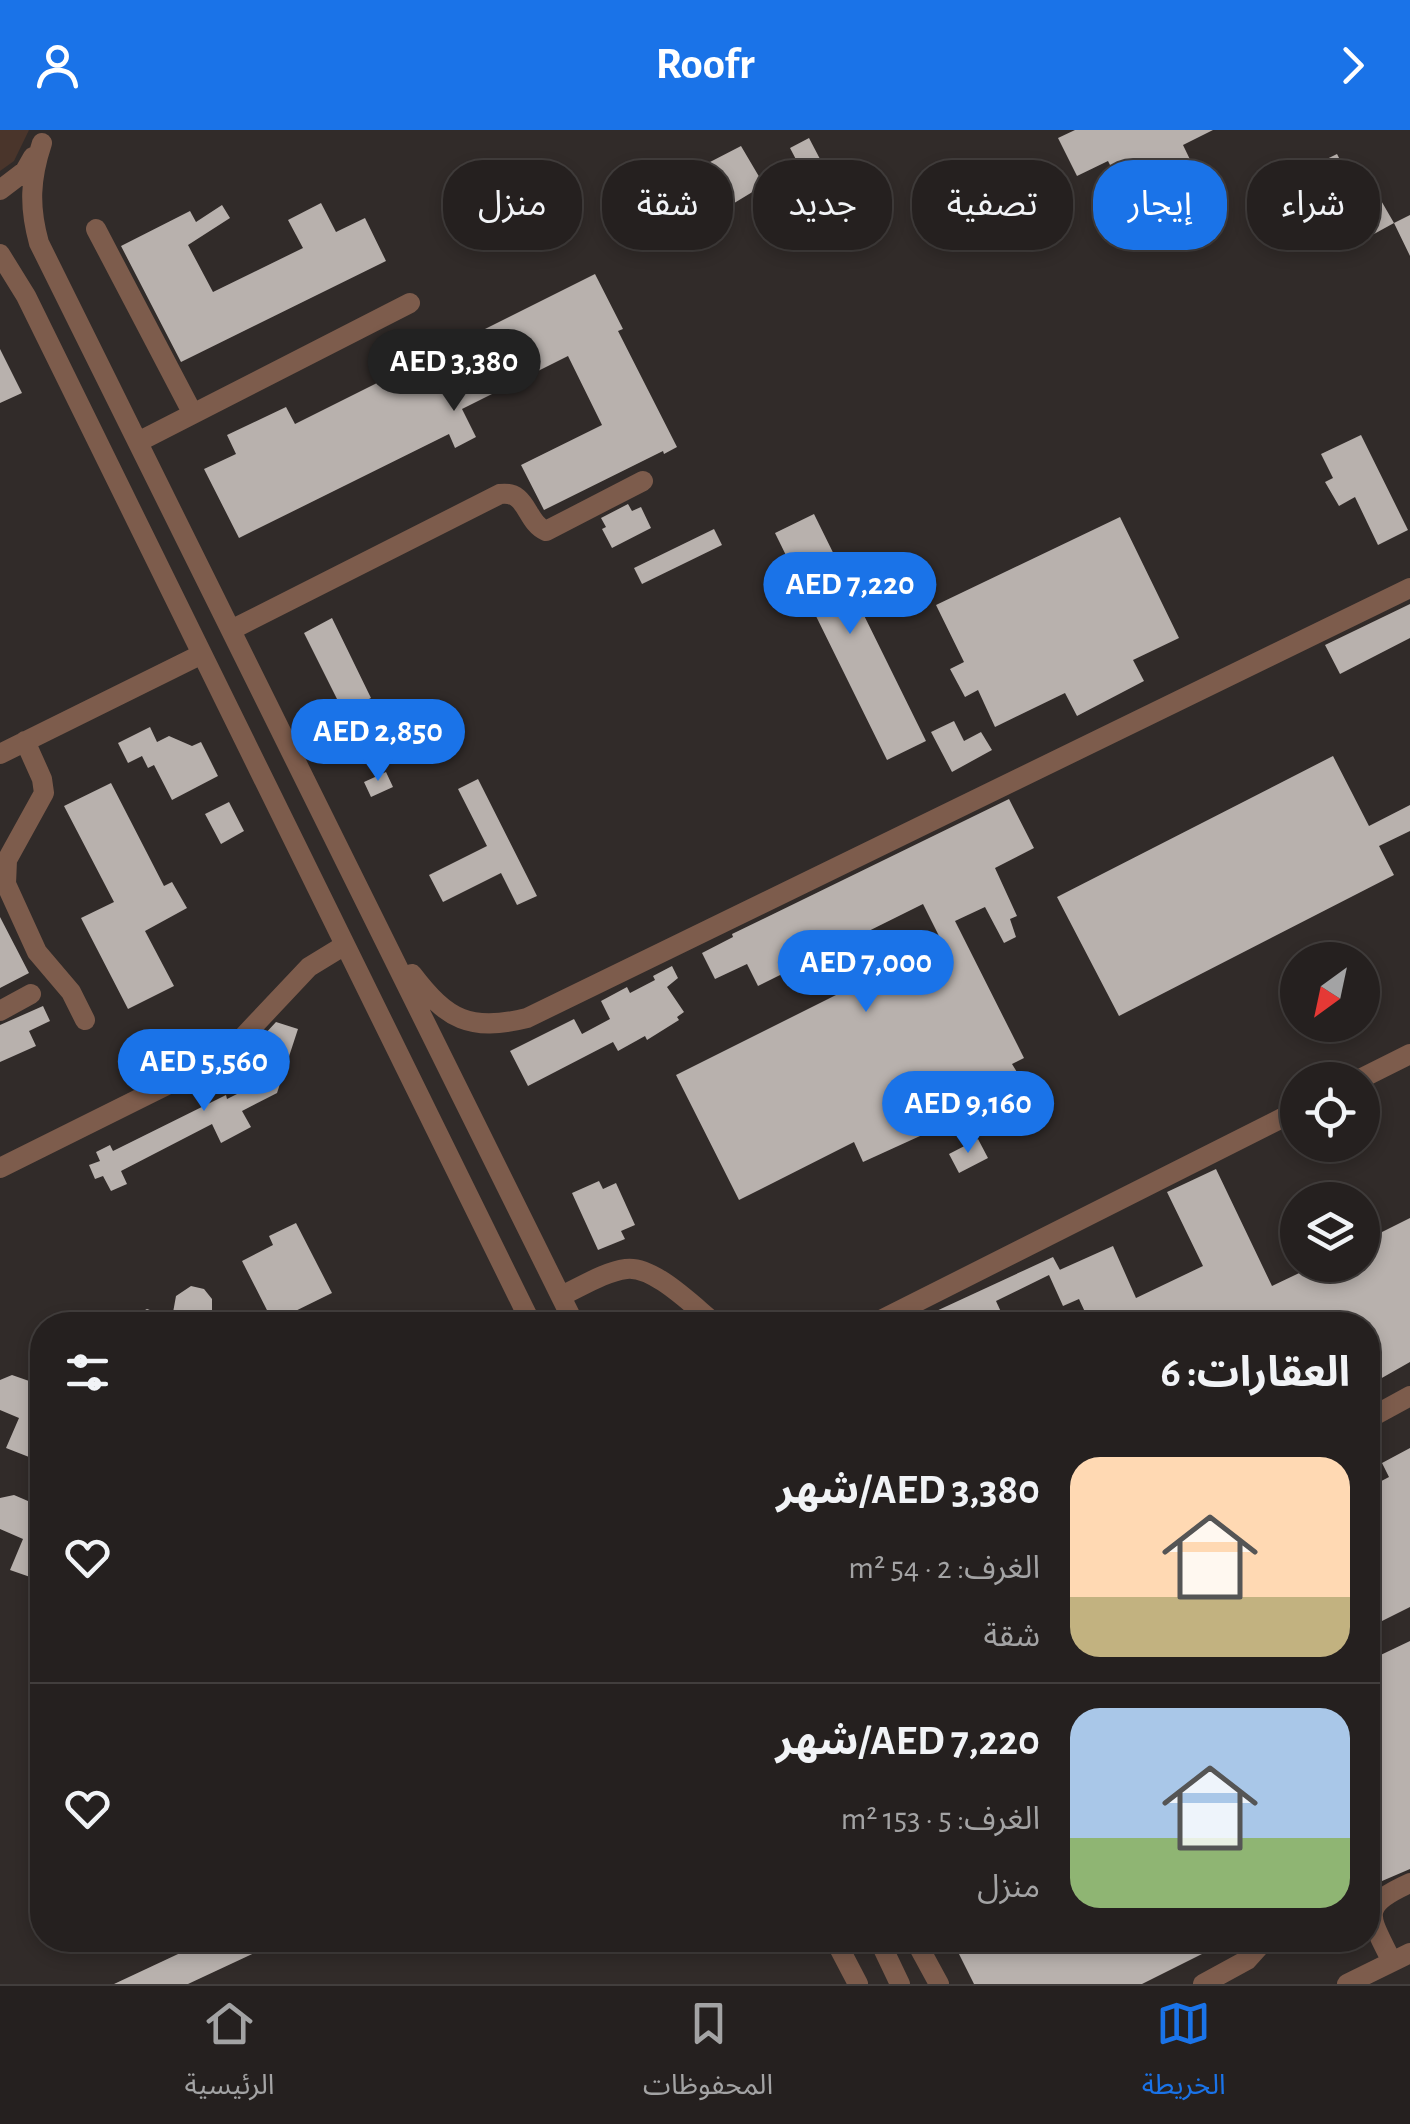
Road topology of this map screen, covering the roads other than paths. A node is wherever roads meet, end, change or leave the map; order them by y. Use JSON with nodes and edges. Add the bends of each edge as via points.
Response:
{"nodes":[{"id":1,"x":44,"y":137,"type":"edge"},
{"id":2,"x":0,"y":190,"type":"edge"},
{"id":3,"x":96,"y":230,"type":"dead end"},
{"id":4,"x":0,"y":254,"type":"edge"},
{"id":5,"x":410,"y":303,"type":"dead end"},
{"id":6,"x":193,"y":414,"type":"junction"},
{"id":7,"x":138,"y":442,"type":"junction"},
{"id":8,"x":643,"y":481,"type":"dead end"},
{"id":9,"x":1410,"y":588,"type":"edge"},
{"id":10,"x":231,"y":630,"type":"junction"},
{"id":11,"x":202,"y":654,"type":"junction"},
{"id":12,"x":25,"y":741,"type":"junction"},
{"id":13,"x":0,"y":754,"type":"edge"},
{"id":14,"x":4,"y":853,"type":"edge"},
{"id":15,"x":363,"y":895,"type":"junction"},
{"id":16,"x":344,"y":945,"type":"junction"},
{"id":17,"x":32,"y":994,"type":"dead end"},
{"id":18,"x":0,"y":1011,"type":"edge"},
{"id":19,"x":84,"y":1020,"type":"dead end"},
{"id":20,"x":1410,"y":1054,"type":"edge"},
{"id":21,"x":1380,"y":1069,"type":"edge"},
{"id":22,"x":1280,"y":1119,"type":"edge"},
{"id":23,"x":0,"y":1168,"type":"edge"},
{"id":24,"x":560,"y":1296,"type":"junction"},
{"id":25,"x":526,"y":1312,"type":"edge"},
{"id":26,"x":568,"y":1312,"type":"edge"},
{"id":27,"x":700,"y":1312,"type":"edge"},
{"id":28,"x":897,"y":1312,"type":"edge"},
{"id":29,"x":1410,"y":1396,"type":"edge"},
{"id":30,"x":1380,"y":1412,"type":"edge"},
{"id":31,"x":1410,"y":1883,"type":"edge"},
{"id":32,"x":1380,"y":1897,"type":"edge"},
{"id":33,"x":1380,"y":1930,"type":"edge"},
{"id":34,"x":842,"y":1952,"type":"edge"},
{"id":35,"x":885,"y":1952,"type":"edge"},
{"id":36,"x":922,"y":1952,"type":"edge"},
{"id":37,"x":1254,"y":1952,"type":"edge"},
{"id":38,"x":1401,"y":1958,"type":"edge"},
{"id":39,"x":858,"y":1984,"type":"edge"},
{"id":40,"x":900,"y":1984,"type":"edge"},
{"id":41,"x":939,"y":1984,"type":"edge"},
{"id":42,"x":1203,"y":1984,"type":"edge"},
{"id":43,"x":1348,"y":1984,"type":"edge"}],
"edges":[{"from":1,"to":2,"type":"street","via":[[25,171]]},
{"from":1,"to":7,"type":"street","via":[[30,190],[39,243]]},
{"from":3,"to":6,"type":"street"},
{"from":4,"to":11,"type":"street"},
{"from":5,"to":6,"type":"street"},
{"from":6,"to":7,"type":"street"},
{"from":7,"to":10,"type":"street"},
{"from":8,"to":10,"type":"street","via":[[546,531],[520,497],[500,494]]},
{"from":9,"to":15,"type":"street","via":[[527,1018],[497,1026],[450,1015],[413,974]]},
{"from":10,"to":15,"type":"street"},
{"from":11,"to":12,"type":"street"},
{"from":11,"to":16,"type":"street"},
{"from":12,"to":13,"type":"street"},
{"from":12,"to":14,"type":"street","via":[[44,794]]},
{"from":14,"to":19,"type":"street","via":[[16,909]]},
{"from":15,"to":24,"type":"street"},
{"from":16,"to":23,"type":"street","via":[[308,967],[244,1037],[208,1065]]},
{"from":16,"to":25,"type":"street"},
{"from":17,"to":18,"type":"street"},
{"from":20,"to":21,"type":"street"},
{"from":22,"to":28,"type":"street"},
{"from":24,"to":26,"type":"street"},
{"from":24,"to":27,"type":"street","via":[[636,1268]]},
{"from":29,"to":30,"type":"street"},
{"from":31,"to":32,"type":"street"},
{"from":33,"to":38,"type":"street"},
{"from":34,"to":39,"type":"street"},
{"from":35,"to":40,"type":"street"},
{"from":36,"to":41,"type":"street"},
{"from":37,"to":42,"type":"street"},
{"from":38,"to":43,"type":"street"}]}
